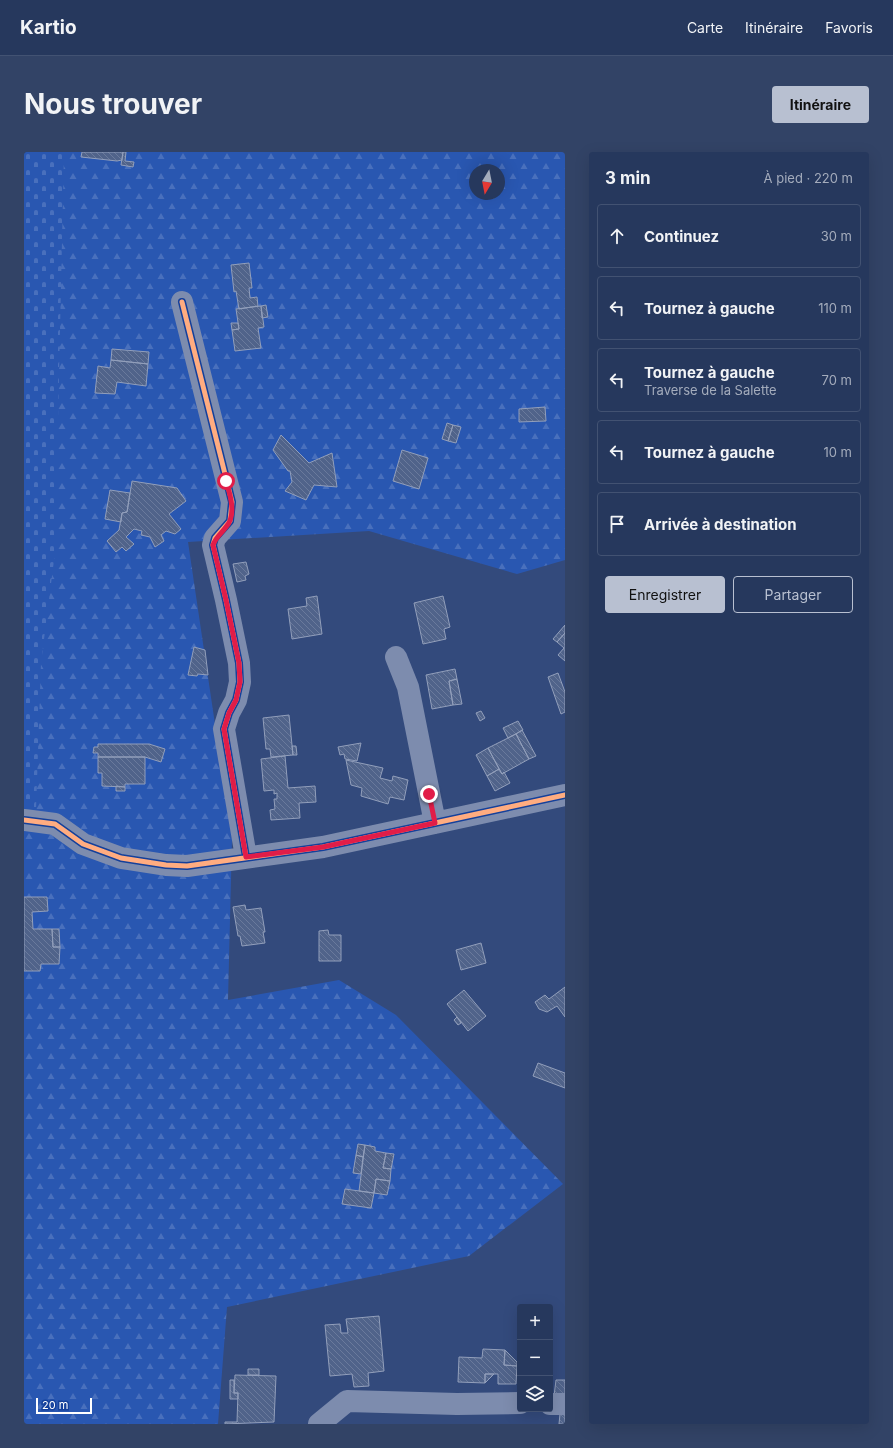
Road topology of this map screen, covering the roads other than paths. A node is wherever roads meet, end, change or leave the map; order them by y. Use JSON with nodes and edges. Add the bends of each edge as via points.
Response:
{"nodes":[{"id":1,"x":182,"y":302,"type":"dead end"},
{"id":2,"x":396,"y":656,"type":"dead end"},
{"id":3,"x":565,"y":795,"type":"edge"},
{"id":4,"x":24,"y":820,"type":"edge"},
{"id":5,"x":435,"y":823,"type":"junction"},
{"id":6,"x":246,"y":857,"type":"junction"},
{"id":7,"x":517,"y":1403,"type":"edge"},
{"id":8,"x":553,"y":1404,"type":"edge"},
{"id":9,"x":565,"y":1404,"type":"edge"},
{"id":10,"x":319,"y":1424,"type":"edge"}],
"edges":[{"from":1,"to":6,"type":"street","via":[[232,502],[230,521],[215,538],[213,545],[239,663],[240,682],[236,700],[224,729]]},
{"from":2,"to":5,"type":"street","via":[[408,687]]},
{"from":3,"to":5,"type":"street"},
{"from":4,"to":6,"type":"street","via":[[55,824],[83,844],[121,858],[187,866]]},
{"from":5,"to":6,"type":"street","via":[[323,847]]},
{"from":7,"to":10,"type":"street","via":[[347,1401]]},
{"from":8,"to":9,"type":"street"}]}
